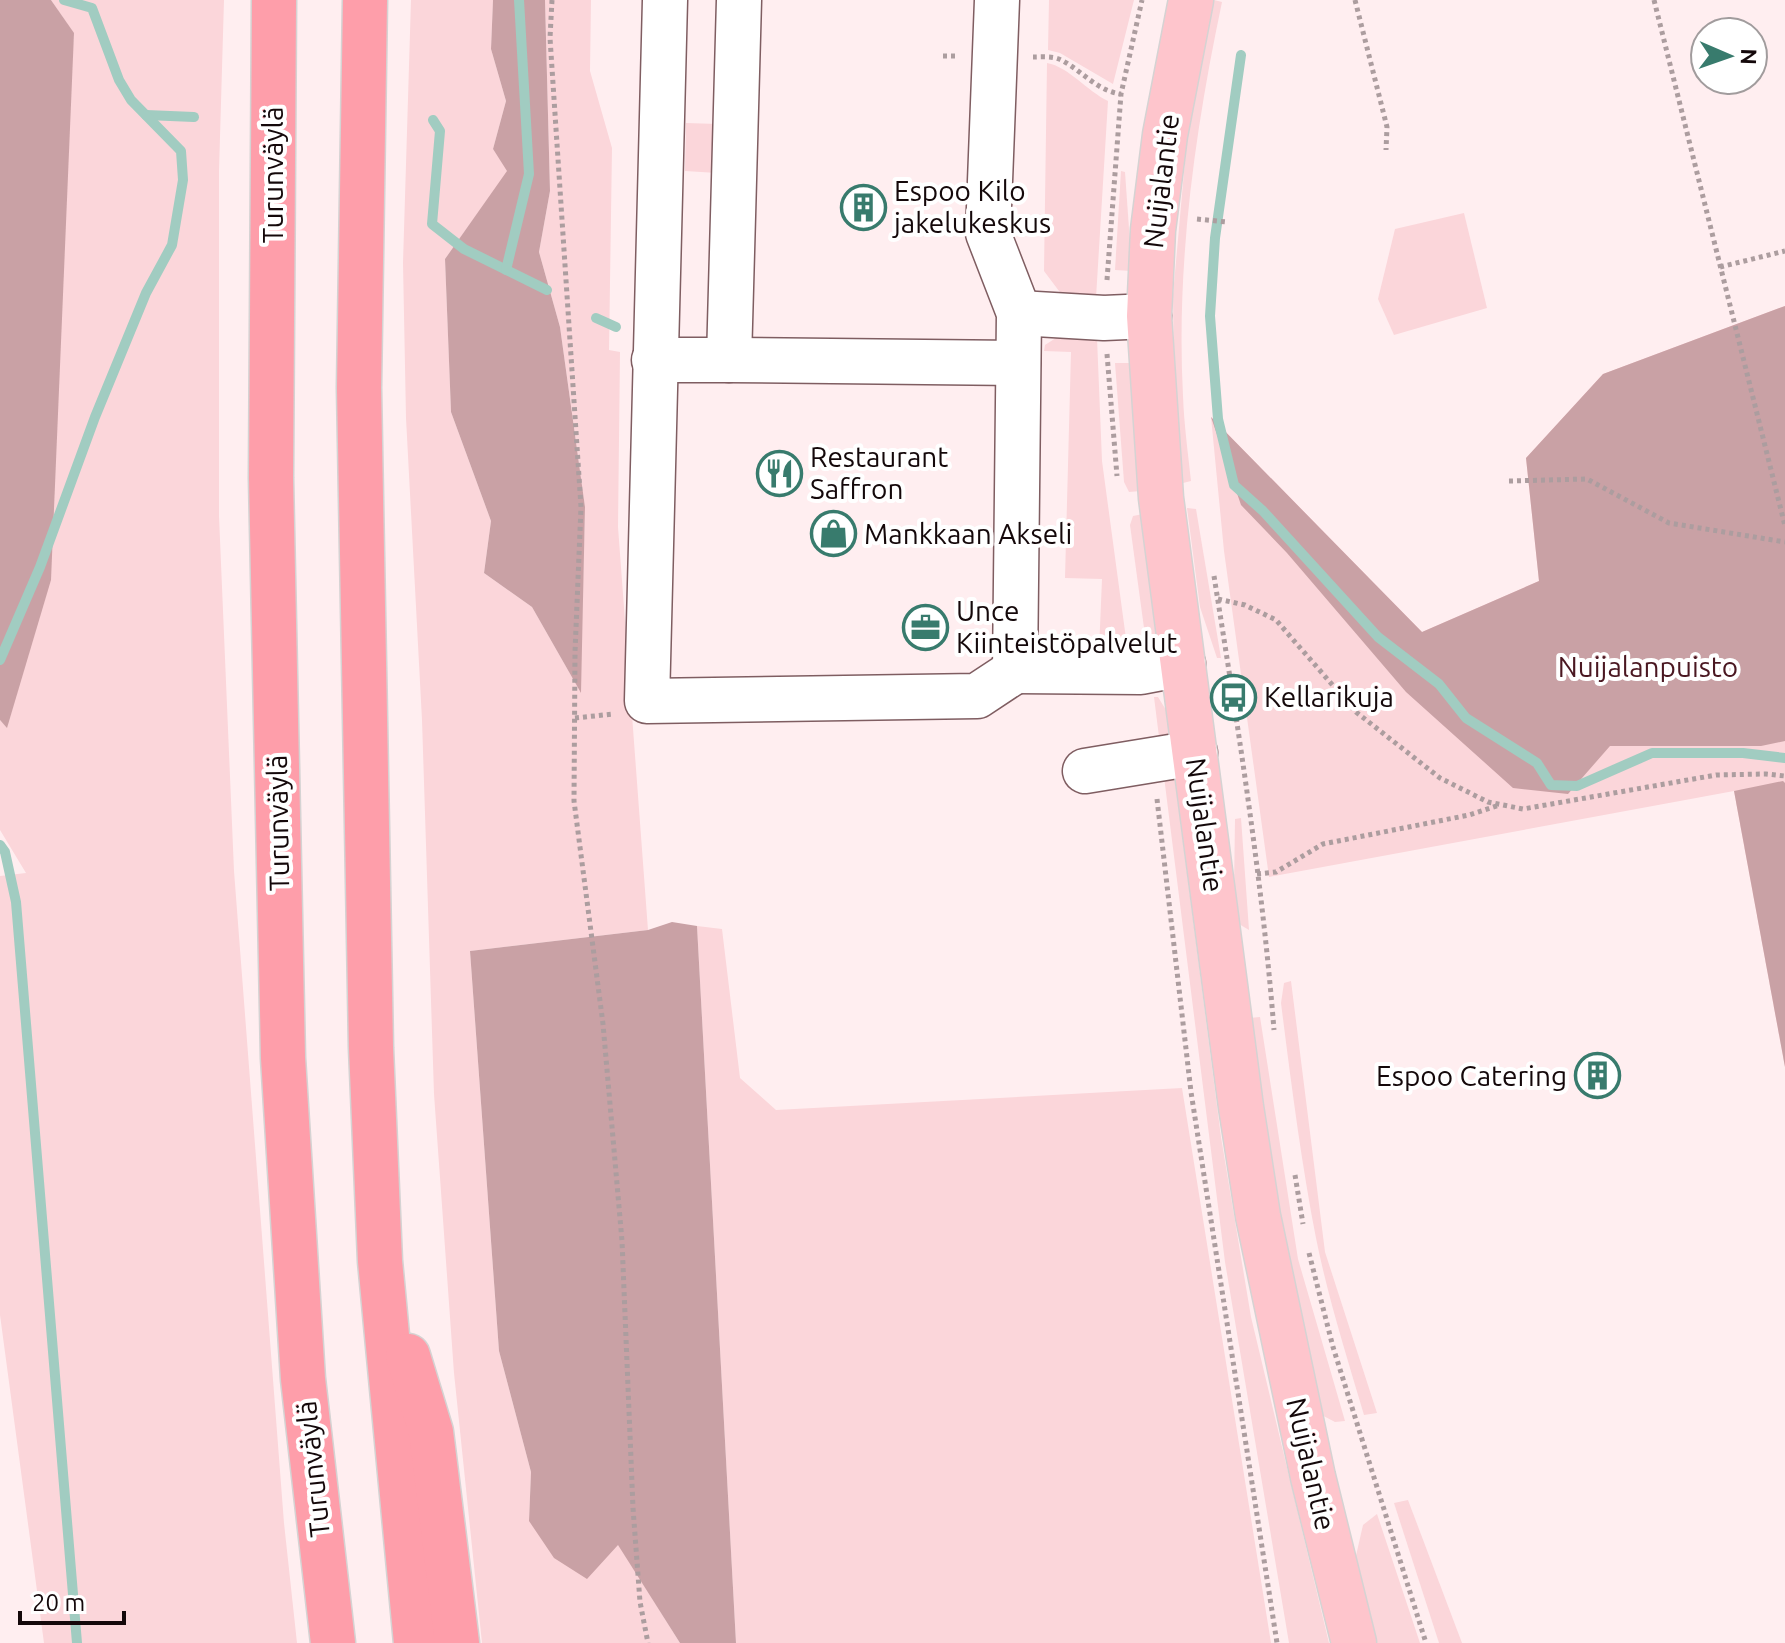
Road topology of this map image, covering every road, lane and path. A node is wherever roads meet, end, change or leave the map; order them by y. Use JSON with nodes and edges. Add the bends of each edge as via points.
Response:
{"nodes":[{"id":1,"x":274,"y":0,"type":"edge"},
{"id":2,"x":365,"y":0,"type":"edge"},
{"id":3,"x":552,"y":0,"type":"edge"},
{"id":4,"x":665,"y":0,"type":"edge"},
{"id":5,"x":739,"y":0,"type":"edge"},
{"id":6,"x":997,"y":0,"type":"edge"},
{"id":7,"x":1191,"y":0,"type":"edge"},
{"id":8,"x":1355,"y":0,"type":"edge"},
{"id":9,"x":1654,"y":0,"type":"edge"},
{"id":10,"x":1386,"y":150,"type":"dead end"},
{"id":11,"x":1198,"y":205,"type":"dead end"},
{"id":12,"x":1197,"y":219,"type":"junction"},
{"id":13,"x":1227,"y":222,"type":"dead end"},
{"id":14,"x":1196,"y":231,"type":"dead end"},
{"id":15,"x":1785,"y":251,"type":"edge"},
{"id":16,"x":1720,"y":267,"type":"junction"},
{"id":17,"x":1019,"y":313,"type":"junction"},
{"id":18,"x":1149,"y":316,"type":"junction"},
{"id":19,"x":654,"y":360,"type":"junction"},
{"id":20,"x":729,"y":360,"type":"junction"},
{"id":21,"x":1018,"y":363,"type":"junction"},
{"id":22,"x":1509,"y":481,"type":"dead end"},
{"id":23,"x":1785,"y":526,"type":"edge"},
{"id":24,"x":1785,"y":542,"type":"edge"},
{"id":25,"x":1213,"y":568,"type":"dead end"},
{"id":26,"x":1218,"y":599,"type":"junction"},
{"id":27,"x":1183,"y":664,"type":"junction"},
{"id":28,"x":1015,"y":671,"type":"junction"},
{"id":29,"x":1195,"y":753,"type":"junction"},
{"id":30,"x":1085,"y":771,"type":"dead end"},
{"id":31,"x":1785,"y":776,"type":"edge"},
{"id":32,"x":1501,"y":804,"type":"junction"},
{"id":33,"x":1257,"y":874,"type":"junction"},
{"id":34,"x":1274,"y":1038,"type":"dead end"},
{"id":35,"x":1292,"y":1162,"type":"dead end"},
{"id":36,"x":1305,"y":1238,"type":"dead end"},
{"id":37,"x":1309,"y":1252,"type":"dead end"},
{"id":38,"x":380,"y":1261,"type":"junction"},
{"id":39,"x":333,"y":1643,"type":"edge"},
{"id":40,"x":416,"y":1643,"type":"edge"},
{"id":41,"x":457,"y":1643,"type":"edge"},
{"id":42,"x":648,"y":1643,"type":"edge"},
{"id":43,"x":1354,"y":1643,"type":"edge"},
{"id":44,"x":1426,"y":1643,"type":"edge"}],
"edges":[{"from":1,"to":39,"type":"highway","name":"Turunväylä","via":[[271,478],[283,1058],[303,1379]]},
{"from":2,"to":38,"type":"highway","via":[[359,388]]},
{"from":3,"to":42,"type":"path","via":[[550,38],[581,507],[574,801],[606,1055],[622,1241],[633,1508]]},
{"from":4,"to":19,"type":"lane"},
{"from":5,"to":20,"type":"lane"},
{"from":6,"to":17,"type":"lane","via":[[988,233]]},
{"from":7,"to":18,"type":"main road","name":"Nuijalantie","via":[[1165,135]]},
{"from":8,"to":10,"type":"path","via":[[1387,127]]},
{"from":9,"to":16,"type":"path"},
{"from":11,"to":12,"type":"path"},
{"from":12,"to":13,"type":"path"},
{"from":12,"to":14,"type":"path"},
{"from":15,"to":16,"type":"path"},
{"from":16,"to":23,"type":"path"},
{"from":17,"to":18,"type":"lane"},
{"from":17,"to":21,"type":"lane"},
{"from":18,"to":27,"type":"main road","name":"Nuijalantie","via":[[1161,498]]},
{"from":19,"to":20,"type":"lane"},
{"from":19,"to":28,"type":"lane","via":[[647,701],[977,696]]},
{"from":20,"to":21,"type":"lane"},
{"from":21,"to":28,"type":"lane"},
{"from":22,"to":24,"type":"path","via":[[1587,479],[1669,523]]},
{"from":25,"to":26,"type":"path"},
{"from":26,"to":32,"type":"path","via":[[1276,620],[1356,712],[1394,744],[1440,778]]},
{"from":26,"to":33,"type":"path"},
{"from":27,"to":28,"type":"lane","via":[[1141,672]]},
{"from":27,"to":29,"type":"main road","name":"Nuijalantie"},
{"from":29,"to":30,"type":"lane"},
{"from":29,"to":43,"type":"main road","name":"Nuijalantie","via":[[1258,1216]]},
{"from":31,"to":32,"type":"path","via":[[1716,775],[1523,809]]},
{"from":32,"to":33,"type":"path","via":[[1323,844],[1276,872]]},
{"from":33,"to":34,"type":"path"},
{"from":35,"to":36,"type":"path"},
{"from":37,"to":44,"type":"path","via":[[1333,1347]]},
{"from":38,"to":40,"type":"highway"},
{"from":38,"to":41,"type":"highway","via":[[431,1432]]}]}
